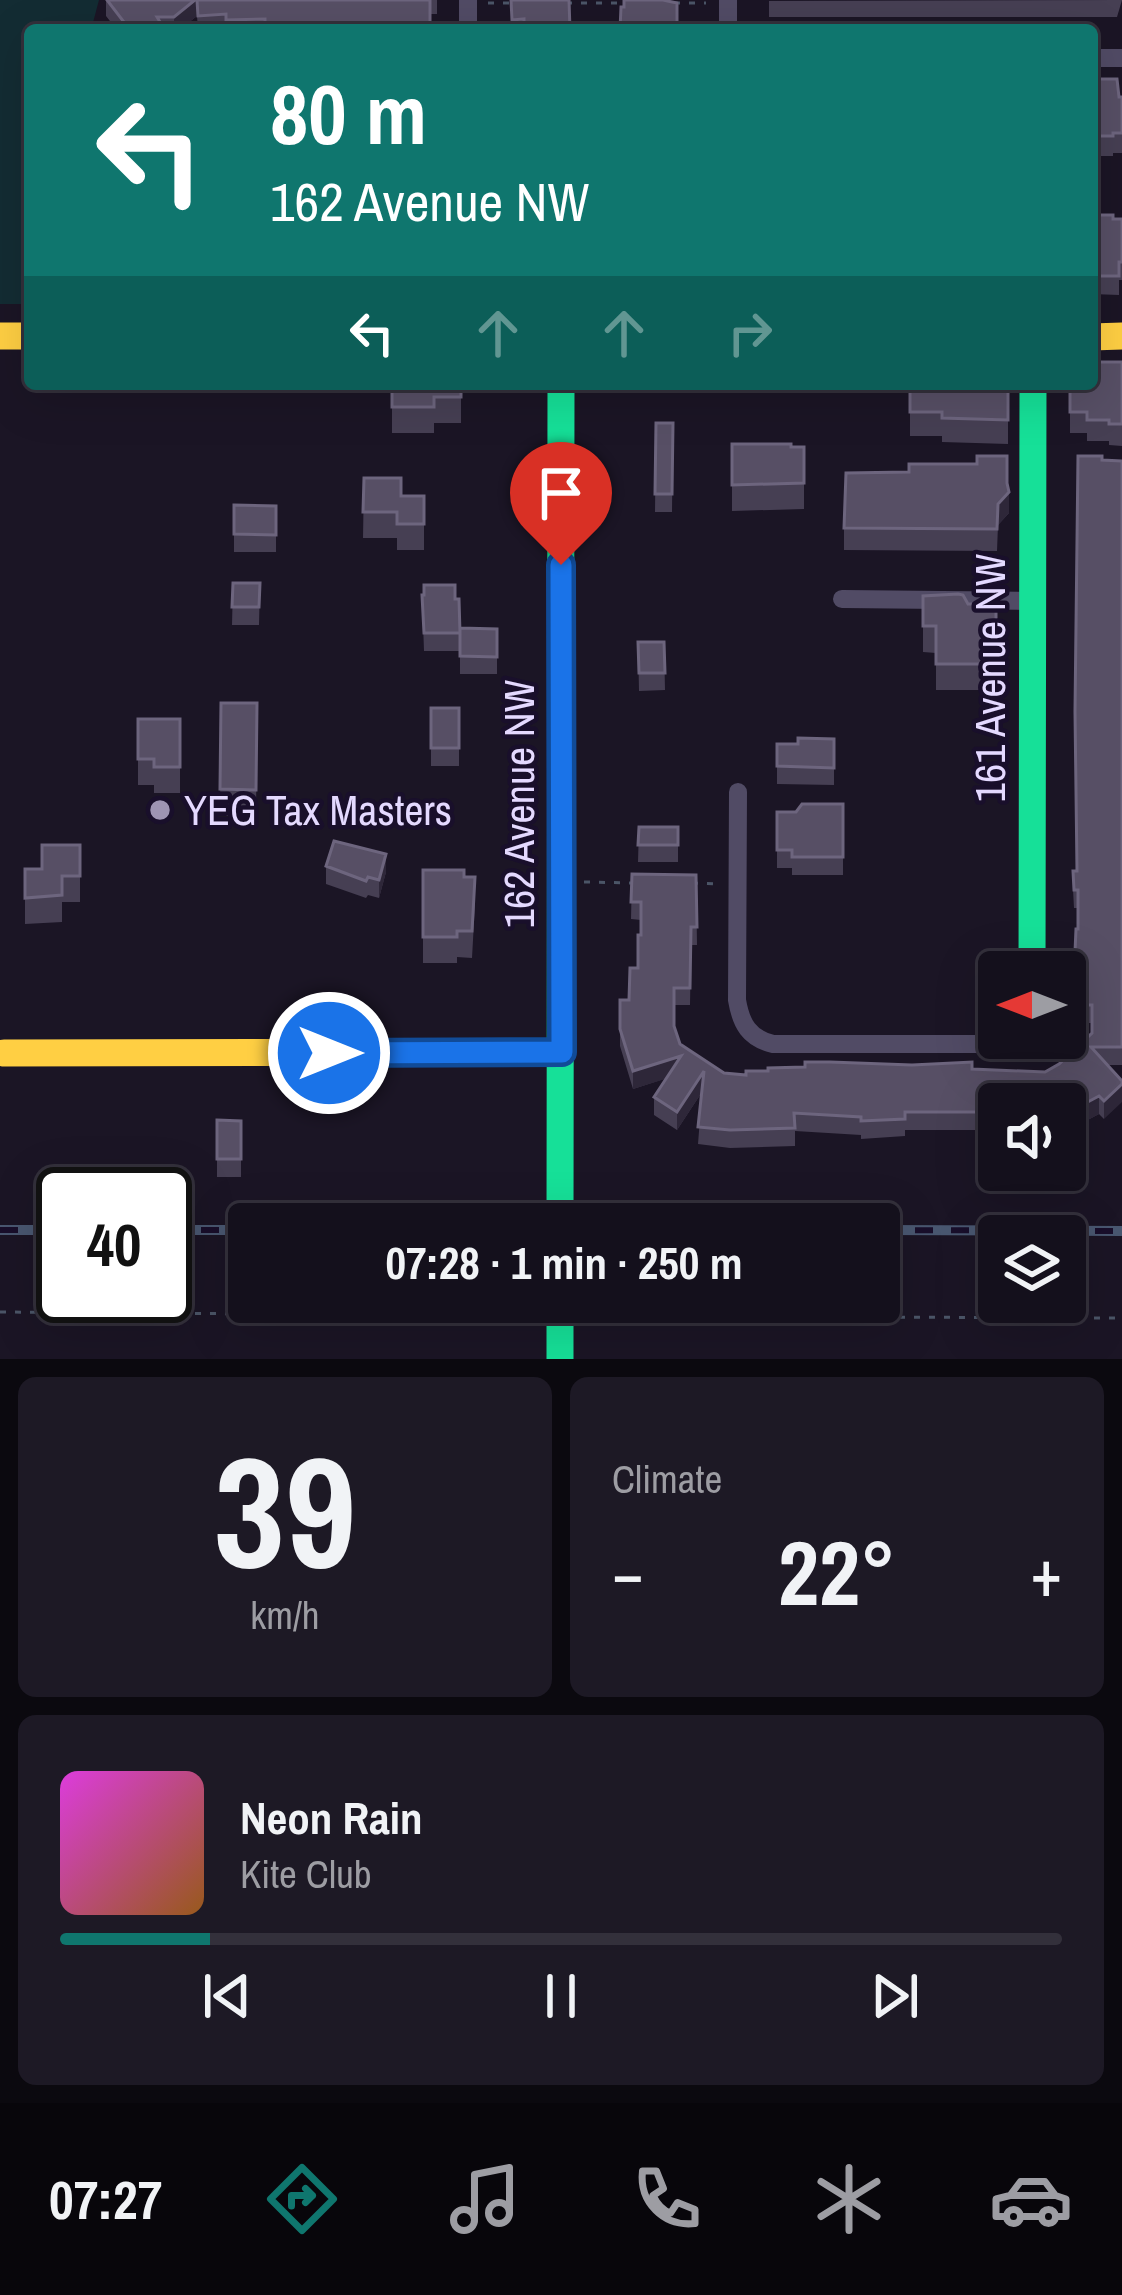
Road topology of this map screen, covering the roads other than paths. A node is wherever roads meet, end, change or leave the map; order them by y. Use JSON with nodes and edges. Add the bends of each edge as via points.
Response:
{"nodes":[{"id":1,"x":561,"y":390,"type":"edge"},
{"id":2,"x":1033,"y":390,"type":"edge"},
{"id":3,"x":842,"y":599,"type":"dead end"},
{"id":4,"x":1032,"y":601,"type":"junction"},
{"id":5,"x":738,"y":792,"type":"dead end"},
{"id":6,"x":1032,"y":951,"type":"edge"},
{"id":7,"x":978,"y":1044,"type":"edge"},
{"id":8,"x":562,"y":1052,"type":"junction"},
{"id":9,"x":4,"y":1053,"type":"dead end"},
{"id":10,"x":560,"y":1203,"type":"edge"},
{"id":11,"x":560,"y":1323,"type":"edge"},
{"id":12,"x":560,"y":1359,"type":"edge"}],
"edges":[{"from":1,"to":8,"type":"street","name":"162 Avenue NW"},
{"from":2,"to":4,"type":"street","name":"161 Avenue NW"},
{"from":3,"to":4,"type":"street"},
{"from":4,"to":6,"type":"street","name":"161 Avenue NW"},
{"from":5,"to":7,"type":"street","via":[[737,1000],[746,1029],[773,1044]]},
{"from":8,"to":9,"type":"street"},
{"from":8,"to":10,"type":"street","name":"162 Avenue NW"},
{"from":11,"to":12,"type":"street"}]}
